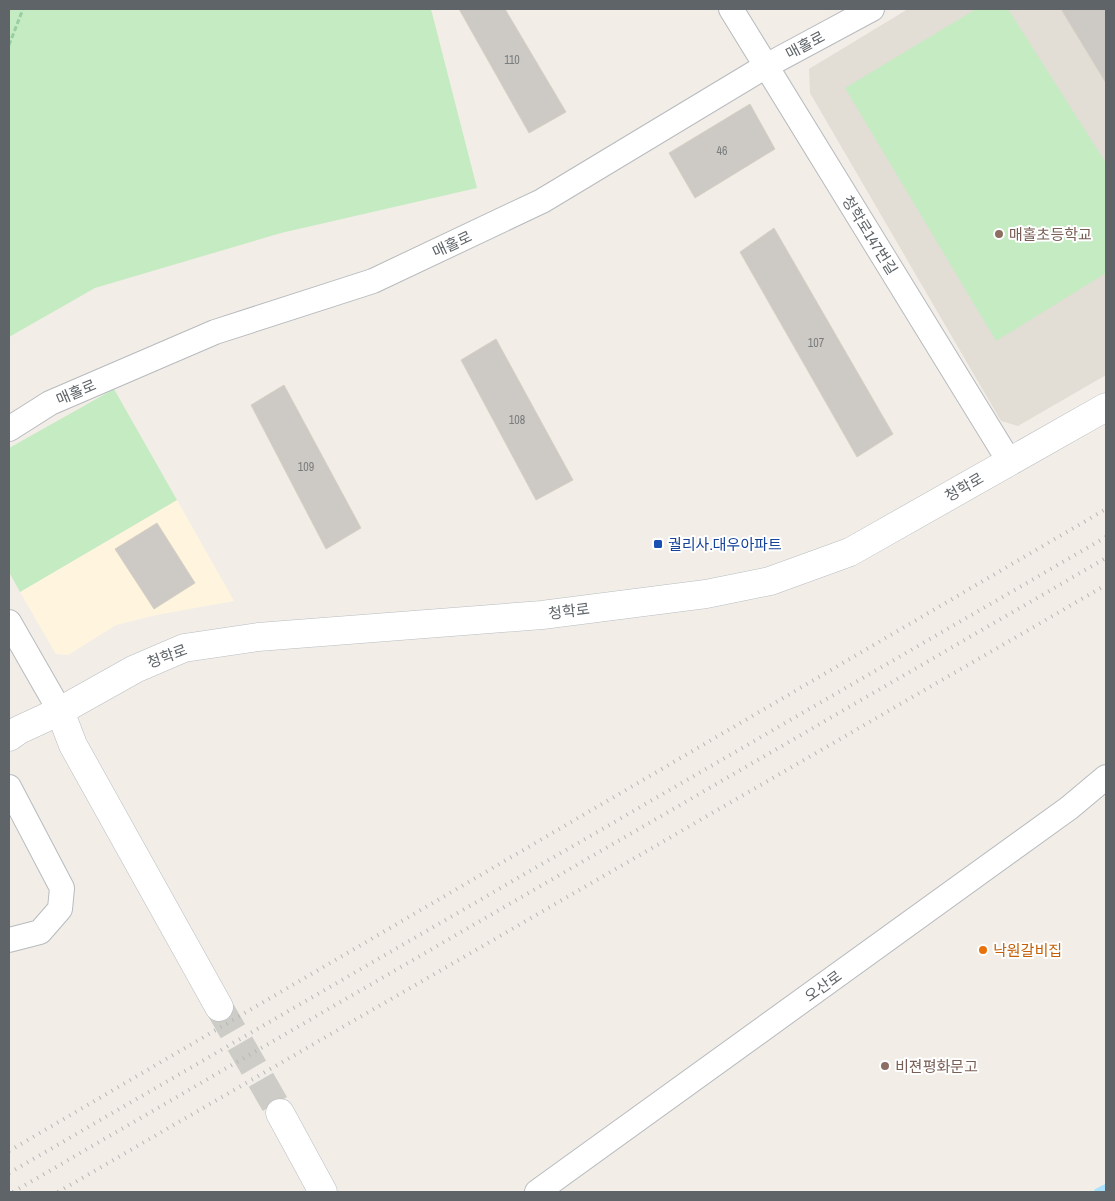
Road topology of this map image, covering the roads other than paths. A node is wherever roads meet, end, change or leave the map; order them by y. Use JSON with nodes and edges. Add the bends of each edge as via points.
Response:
{"nodes":[{"id":1,"x":731,"y":9,"type":"edge"},
{"id":2,"x":872,"y":9,"type":"edge"},
{"id":3,"x":766,"y":66,"type":"junction"},
{"id":4,"x":1106,"y":407,"type":"edge"},
{"id":5,"x":9,"y":429,"type":"edge"},
{"id":6,"x":1009,"y":461,"type":"junction"},
{"id":7,"x":9,"y":622,"type":"edge"},
{"id":8,"x":60,"y":710,"type":"junction"},
{"id":9,"x":9,"y":737,"type":"edge"},
{"id":10,"x":1106,"y":777,"type":"edge"},
{"id":11,"x":9,"y":788,"type":"edge"},
{"id":12,"x":9,"y":940,"type":"edge"},
{"id":13,"x":219,"y":1007,"type":"tunnel mouth"},
{"id":14,"x":280,"y":1113,"type":"tunnel mouth"},
{"id":15,"x":323,"y":1192,"type":"edge"},
{"id":16,"x":537,"y":1192,"type":"edge"}],
"edges":[{"from":1,"to":3,"type":"street","name":"청학로147번길"},
{"from":2,"to":3,"type":"street","name":"매홀로"},
{"from":3,"to":5,"type":"street","name":"매홀로","via":[[542,200],[469,236],[373,281],[215,332],[50,403]]},
{"from":3,"to":6,"type":"street","name":"청학로147번길"},
{"from":4,"to":6,"type":"street","name":"청학로"},
{"from":6,"to":8,"type":"street","name":"청학로","via":[[850,552],[770,581],[706,594],[542,615],[258,637],[184,648],[135,668]]},
{"from":7,"to":8,"type":"street"},
{"from":8,"to":9,"type":"street","name":"청학로"},
{"from":8,"to":13,"type":"street","via":[[73,745]]},
{"from":10,"to":16,"type":"street","name":"오산로","via":[[1053,820]]},
{"from":11,"to":12,"type":"street","via":[[62,888],[60,909],[40,932]]},
{"from":14,"to":15,"type":"street"}]}
